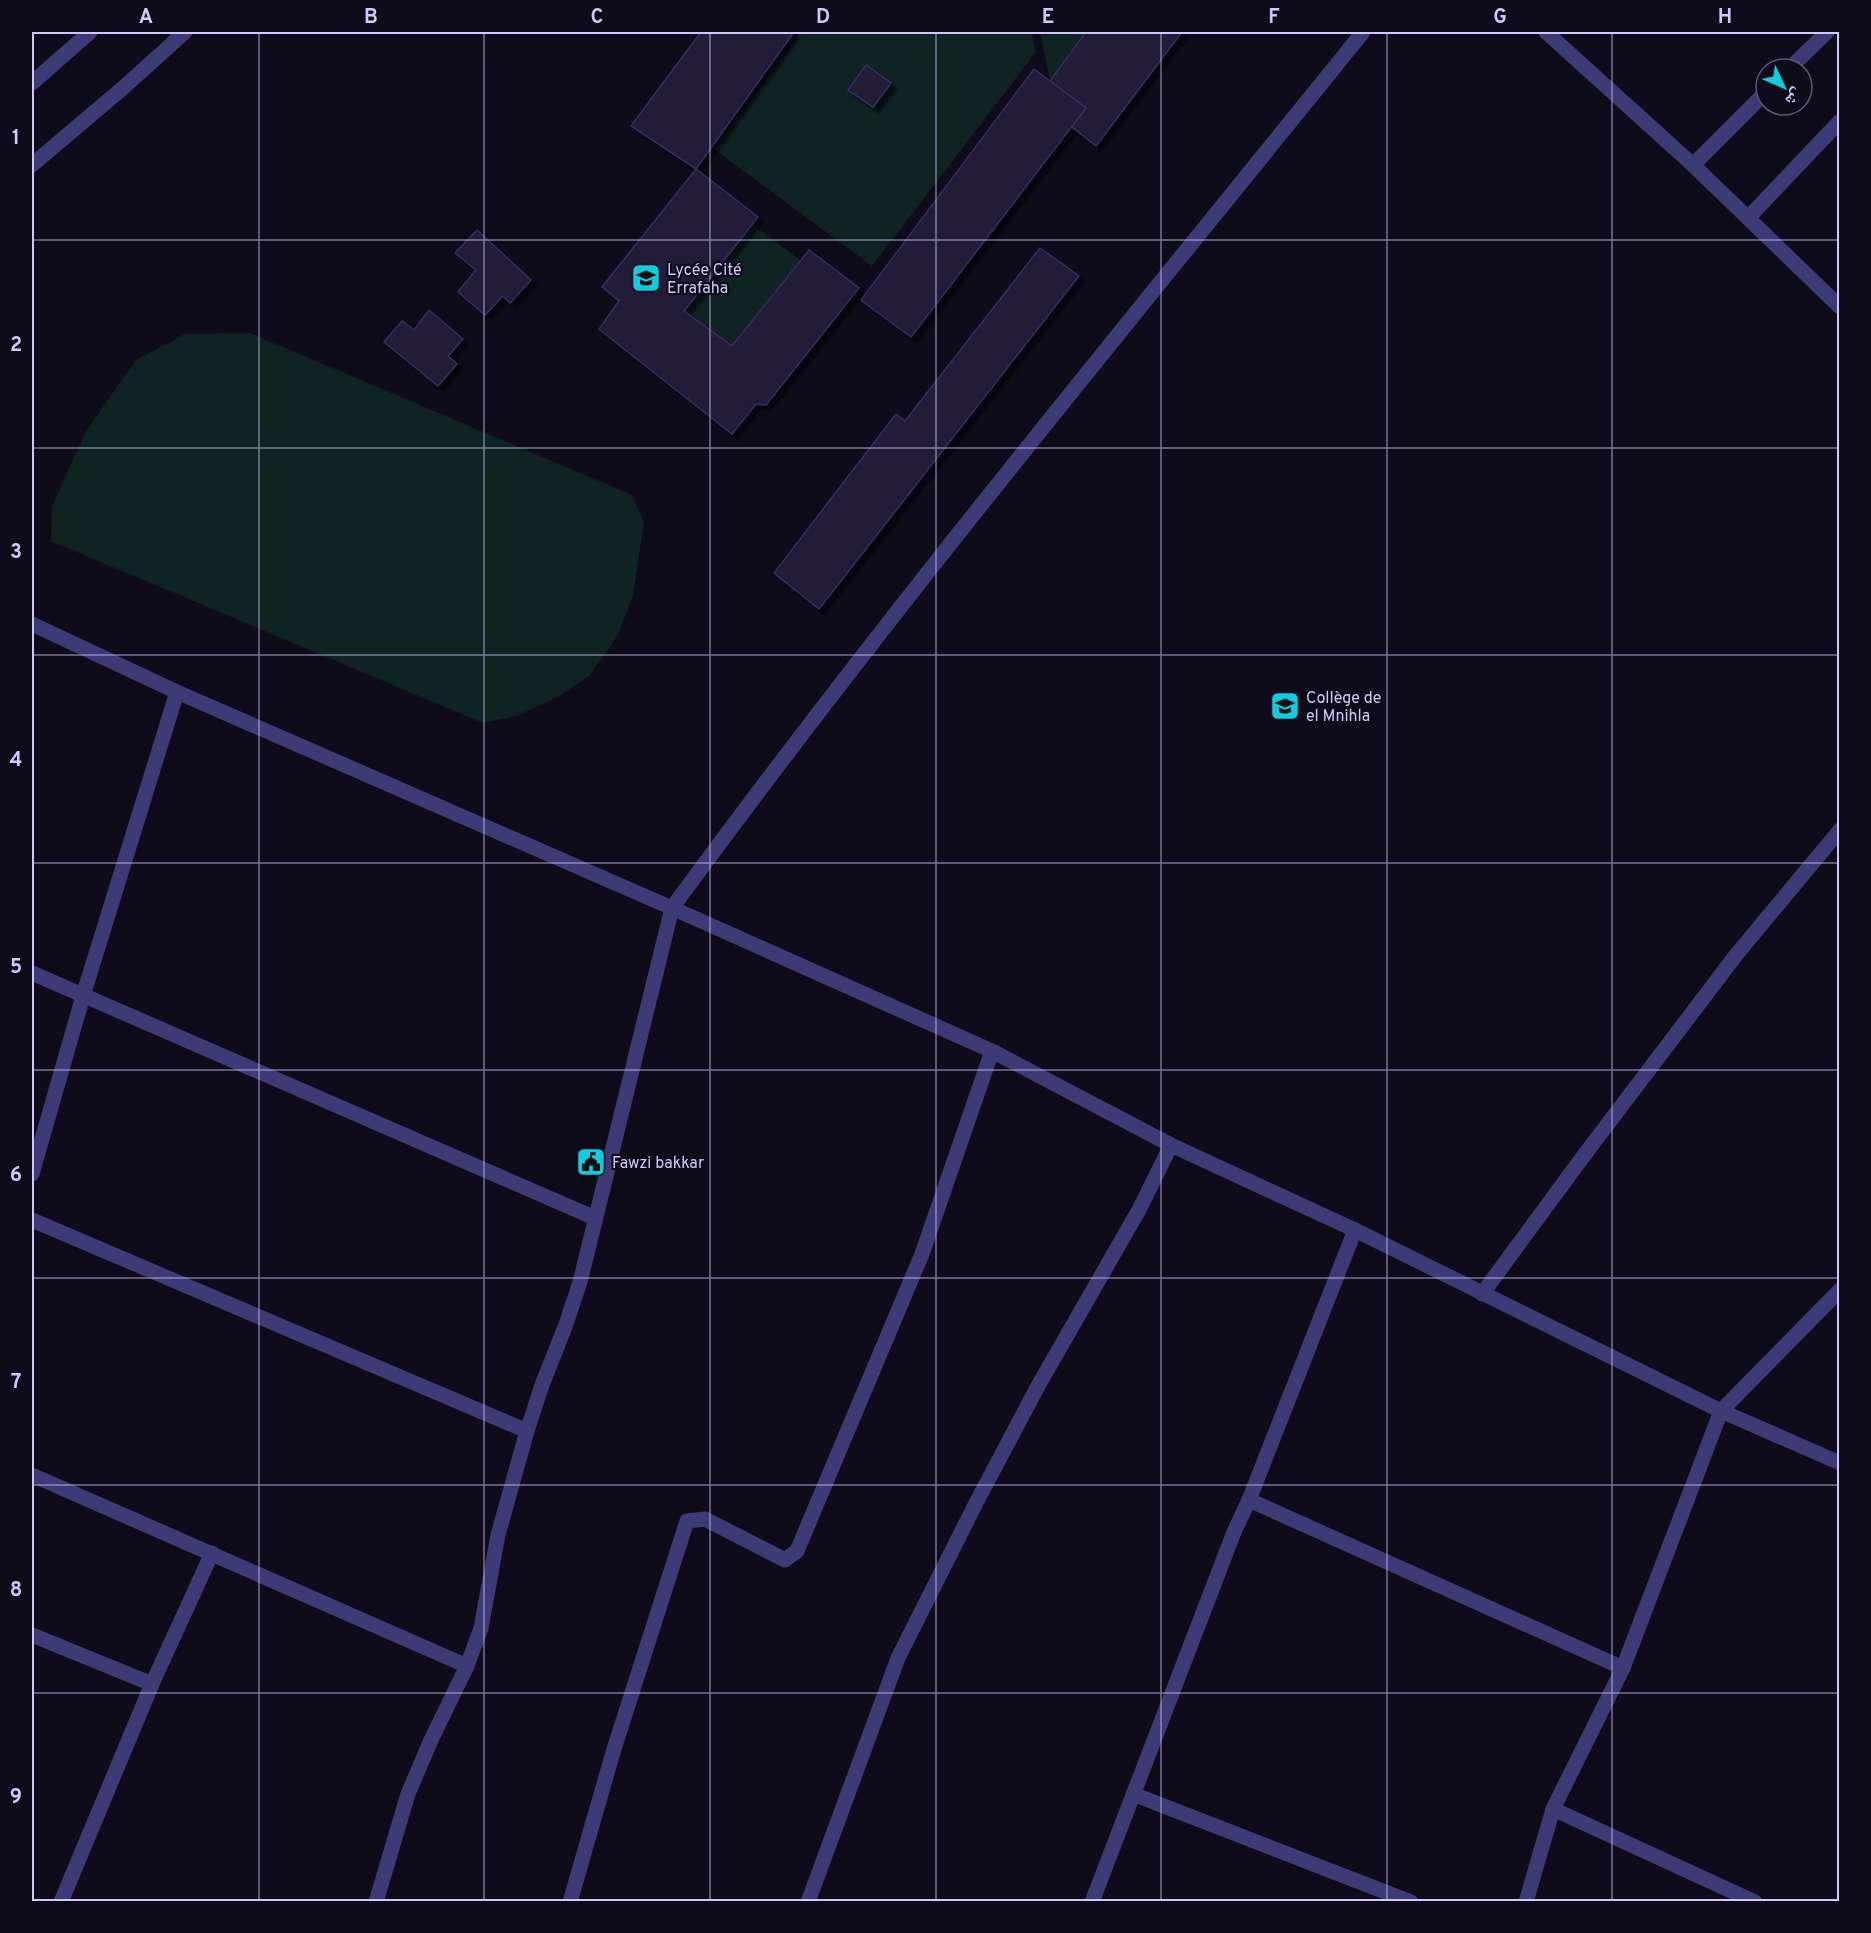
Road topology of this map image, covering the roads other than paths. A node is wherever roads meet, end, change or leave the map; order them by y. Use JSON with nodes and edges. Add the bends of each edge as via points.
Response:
{"nodes":[{"id":1,"x":90,"y":32,"type":"edge"},
{"id":2,"x":185,"y":32,"type":"edge"},
{"id":3,"x":1363,"y":32,"type":"edge"},
{"id":4,"x":1546,"y":32,"type":"edge"},
{"id":5,"x":1827,"y":32,"type":"edge"},
{"id":6,"x":1802,"y":57,"type":"edge"},
{"id":7,"x":32,"y":83,"type":"edge"},
{"id":8,"x":1754,"y":105,"type":"edge"},
{"id":9,"x":1839,"y":121,"type":"edge"},
{"id":10,"x":32,"y":165,"type":"edge"},
{"id":11,"x":1693,"y":165,"type":"junction"},
{"id":12,"x":1748,"y":218,"type":"junction"},
{"id":13,"x":1839,"y":307,"type":"edge"},
{"id":14,"x":32,"y":624,"type":"edge"},
{"id":15,"x":177,"y":692,"type":"junction"},
{"id":16,"x":1839,"y":830,"type":"edge"},
{"id":17,"x":672,"y":908,"type":"junction"},
{"id":18,"x":32,"y":973,"type":"edge"},
{"id":19,"x":82,"y":996,"type":"junction"},
{"id":20,"x":992,"y":1052,"type":"junction"},
{"id":21,"x":1171,"y":1145,"type":"junction"},
{"id":22,"x":32,"y":1174,"type":"edge"},
{"id":23,"x":595,"y":1218,"type":"junction"},
{"id":24,"x":32,"y":1220,"type":"edge"},
{"id":25,"x":1355,"y":1230,"type":"junction"},
{"id":26,"x":1839,"y":1290,"type":"edge"},
{"id":27,"x":1482,"y":1294,"type":"junction"},
{"id":28,"x":1721,"y":1411,"type":"junction"},
{"id":29,"x":527,"y":1431,"type":"junction"},
{"id":30,"x":1839,"y":1463,"type":"edge"},
{"id":31,"x":32,"y":1475,"type":"edge"},
{"id":32,"x":1249,"y":1500,"type":"junction"},
{"id":33,"x":212,"y":1553,"type":"junction"},
{"id":34,"x":32,"y":1635,"type":"edge"},
{"id":35,"x":467,"y":1666,"type":"junction"},
{"id":36,"x":1623,"y":1668,"type":"junction"},
{"id":37,"x":152,"y":1684,"type":"junction"},
{"id":38,"x":1133,"y":1794,"type":"junction"},
{"id":39,"x":1553,"y":1809,"type":"junction"},
{"id":40,"x":61,"y":1902,"type":"edge"},
{"id":41,"x":376,"y":1902,"type":"edge"},
{"id":42,"x":570,"y":1902,"type":"edge"},
{"id":43,"x":808,"y":1902,"type":"edge"},
{"id":44,"x":1092,"y":1902,"type":"edge"},
{"id":45,"x":1411,"y":1902,"type":"edge"},
{"id":46,"x":1526,"y":1902,"type":"edge"},
{"id":47,"x":1755,"y":1902,"type":"edge"}],
"edges":[{"from":1,"to":7,"type":"street"},
{"from":2,"to":10,"type":"street"},
{"from":3,"to":17,"type":"street","via":[[900,607]]},
{"from":4,"to":11,"type":"street"},
{"from":5,"to":6,"type":"street"},
{"from":8,"to":11,"type":"street"},
{"from":9,"to":12,"type":"street"},
{"from":11,"to":12,"type":"street"},
{"from":12,"to":13,"type":"street"},
{"from":14,"to":15,"type":"street"},
{"from":15,"to":17,"type":"street"},
{"from":15,"to":19,"type":"street"},
{"from":16,"to":27,"type":"street","via":[[1736,955]]},
{"from":17,"to":20,"type":"street"},
{"from":17,"to":23,"type":"street"},
{"from":18,"to":19,"type":"street"},
{"from":19,"to":22,"type":"street"},
{"from":19,"to":23,"type":"street"},
{"from":20,"to":21,"type":"street"},
{"from":20,"to":42,"type":"street","via":[[922,1254],[797,1551],[785,1560],[705,1519],[687,1521]]},
{"from":21,"to":25,"type":"street"},
{"from":21,"to":43,"type":"street","via":[[976,1503],[898,1658]]},
{"from":23,"to":29,"type":"street","via":[[580,1282]]},
{"from":24,"to":29,"type":"street"},
{"from":25,"to":27,"type":"street"},
{"from":25,"to":32,"type":"street"},
{"from":26,"to":28,"type":"street"},
{"from":27,"to":28,"type":"street"},
{"from":28,"to":30,"type":"street"},
{"from":28,"to":36,"type":"street"},
{"from":29,"to":35,"type":"street","via":[[498,1535],[481,1628]]},
{"from":31,"to":33,"type":"street"},
{"from":32,"to":36,"type":"street"},
{"from":32,"to":38,"type":"street"},
{"from":33,"to":35,"type":"street"},
{"from":33,"to":37,"type":"street"},
{"from":34,"to":37,"type":"street"},
{"from":35,"to":41,"type":"street","via":[[408,1794]]},
{"from":36,"to":39,"type":"street"},
{"from":37,"to":40,"type":"street"},
{"from":38,"to":44,"type":"street"},
{"from":38,"to":45,"type":"street"},
{"from":39,"to":46,"type":"street"},
{"from":39,"to":47,"type":"street"}]}
